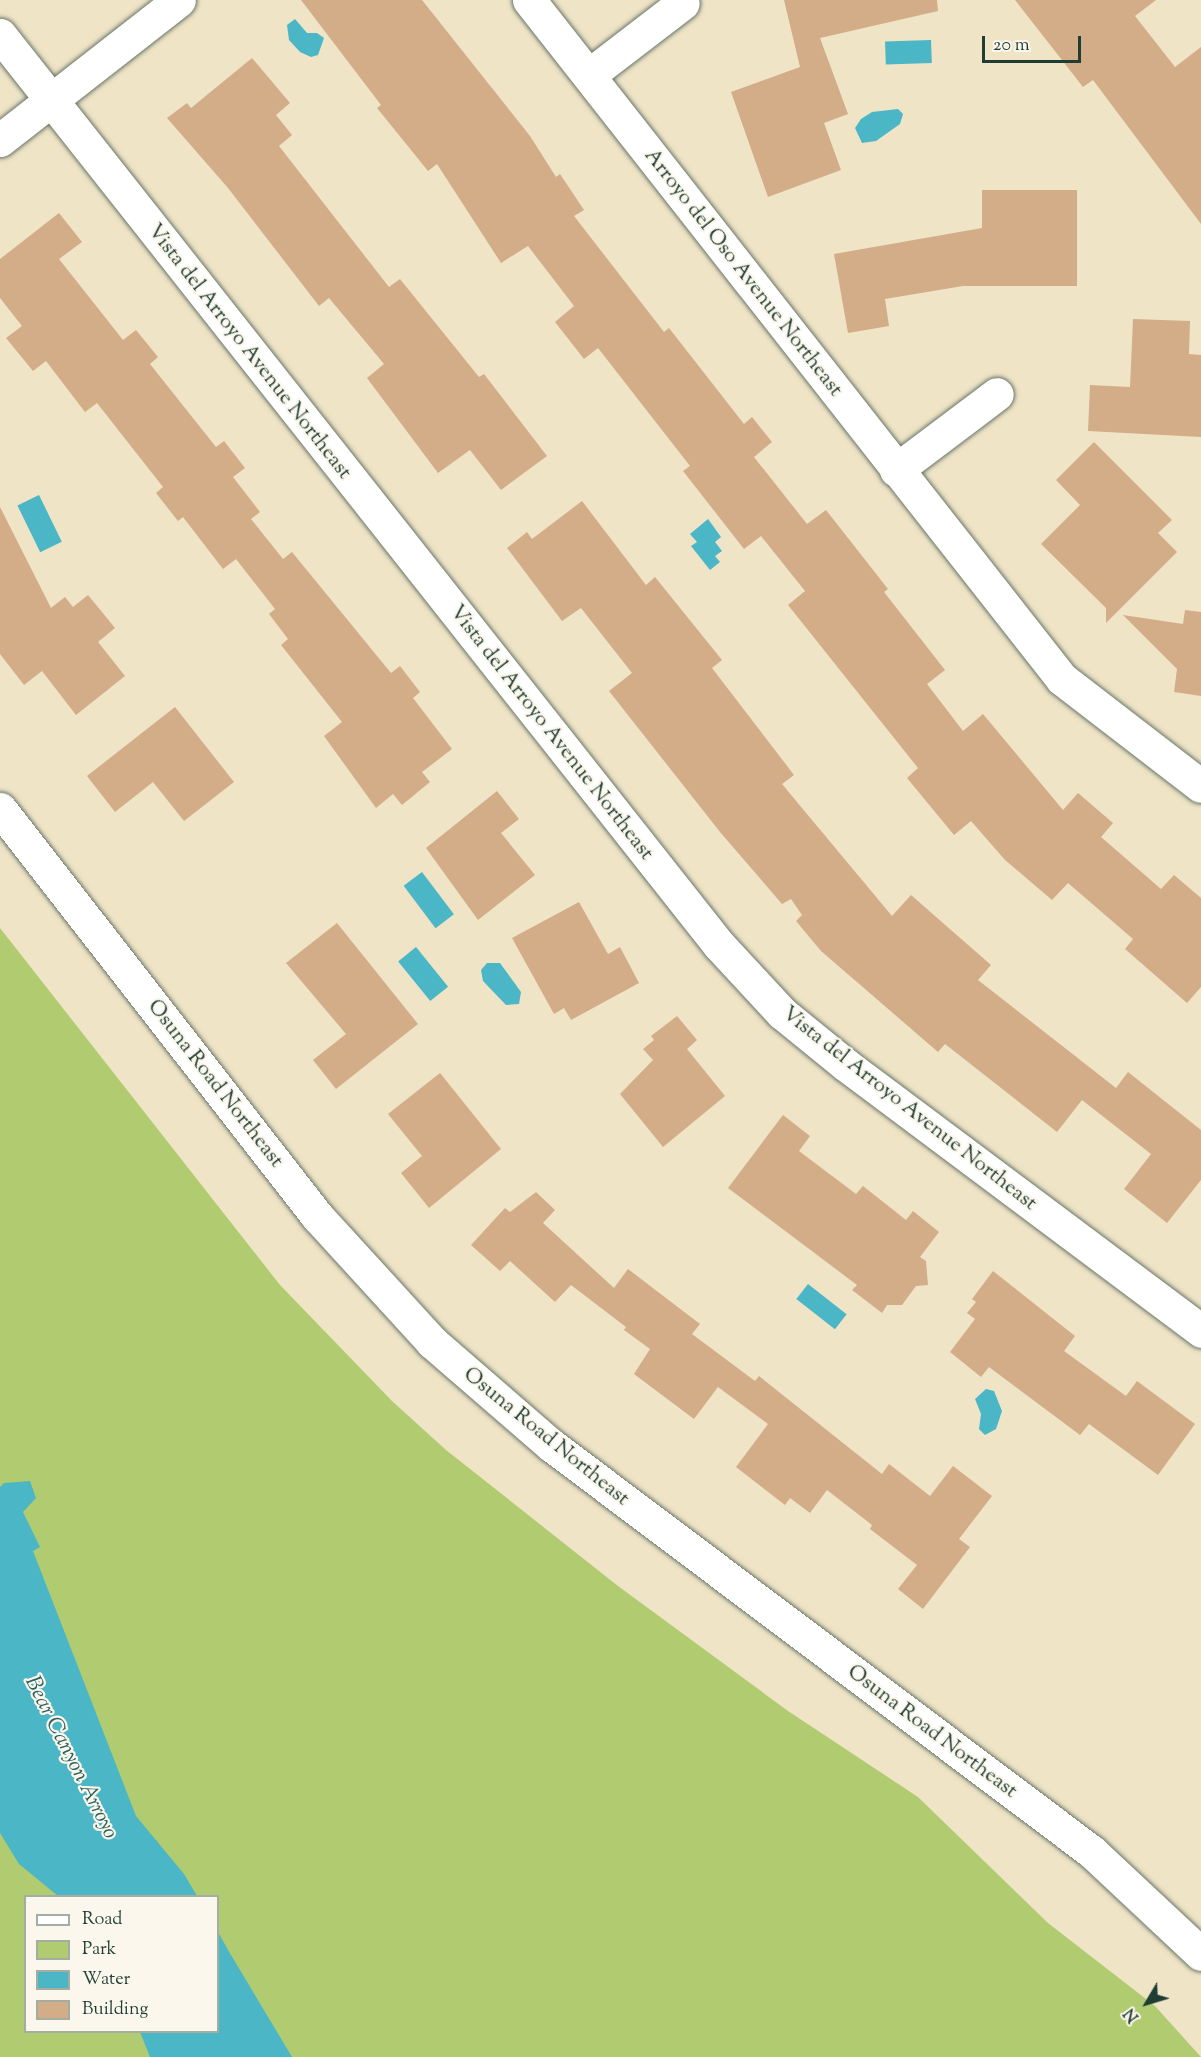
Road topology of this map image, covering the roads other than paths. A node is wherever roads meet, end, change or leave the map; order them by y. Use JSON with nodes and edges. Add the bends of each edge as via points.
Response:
{"nodes":[{"id":1,"x":179,"y":0,"type":"edge"},
{"id":2,"x":529,"y":0,"type":"edge"},
{"id":3,"x":683,"y":3,"type":"dead end"},
{"id":4,"x":0,"y":35,"type":"edge"},
{"id":5,"x":589,"y":75,"type":"junction"},
{"id":6,"x":51,"y":101,"type":"junction"},
{"id":7,"x":0,"y":140,"type":"edge"},
{"id":8,"x":997,"y":394,"type":"dead end"},
{"id":9,"x":896,"y":470,"type":"junction"},
{"id":10,"x":1201,"y":786,"type":"edge"},
{"id":11,"x":0,"y":809,"type":"edge"},
{"id":12,"x":1201,"y":1331,"type":"edge"},
{"id":13,"x":1201,"y":1954,"type":"edge"}],
"edges":[{"from":1,"to":6,"type":"street"},
{"from":2,"to":5,"type":"street","name":"Arroyo del Oso Avenue Northeast"},
{"from":3,"to":5,"type":"street"},
{"from":4,"to":6,"type":"street","name":"Vista del Arroyo Avenue Northeast"},
{"from":5,"to":9,"type":"street","name":"Arroyo del Oso Avenue Northeast"},
{"from":6,"to":7,"type":"street"},
{"from":6,"to":12,"type":"street","name":"Vista del Arroyo Avenue Northeast","via":[[719,945],[774,1004],[846,1065]]},
{"from":8,"to":9,"type":"street"},
{"from":9,"to":10,"type":"street","name":"Arroyo del Oso Avenue Northeast","via":[[1062,680]]},
{"from":11,"to":13,"type":"street","name":"Osuna Road Northeast","via":[[316,1216],[432,1342],[551,1445],[1092,1852]]}]}
